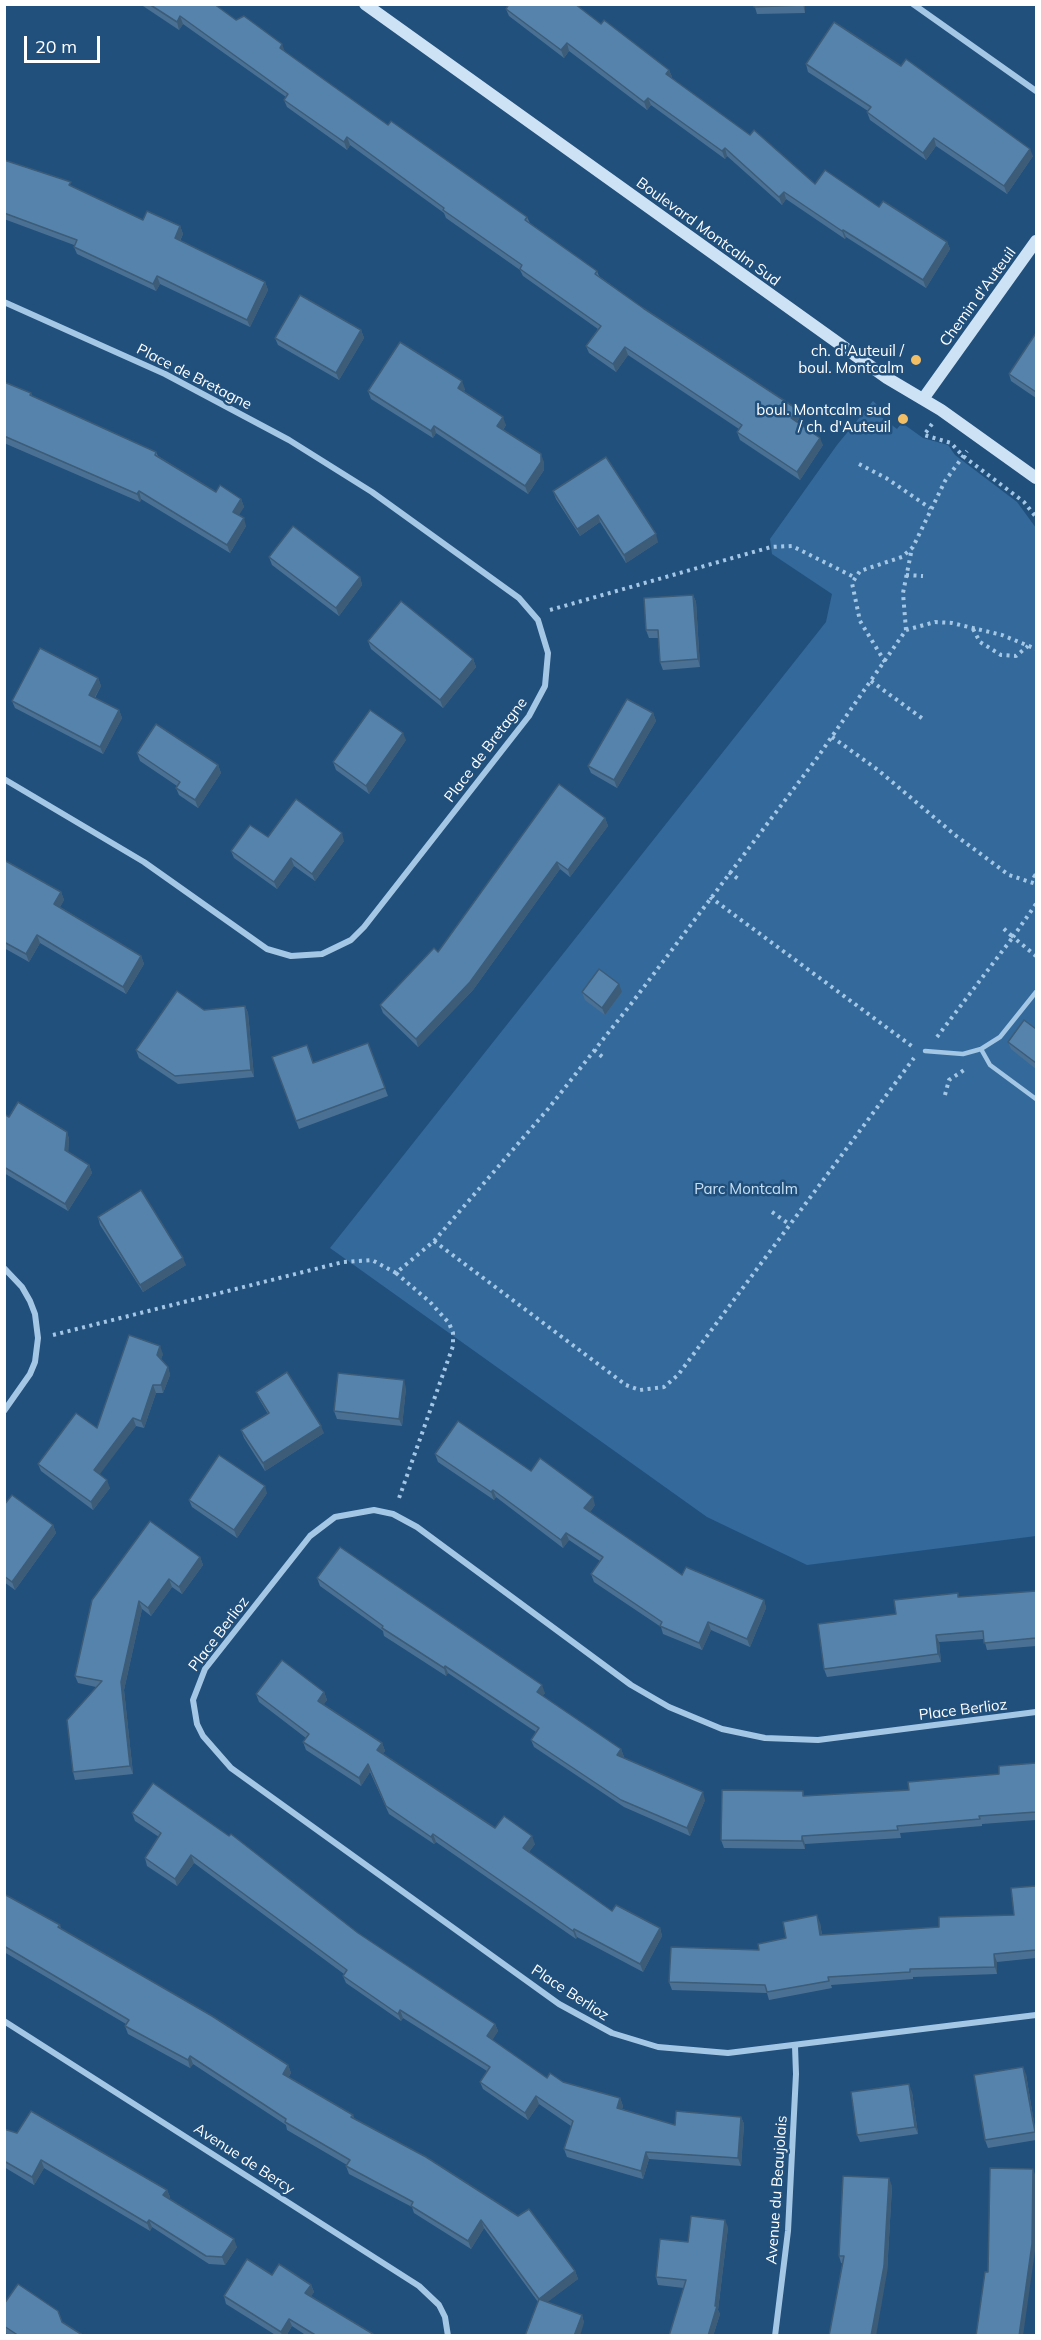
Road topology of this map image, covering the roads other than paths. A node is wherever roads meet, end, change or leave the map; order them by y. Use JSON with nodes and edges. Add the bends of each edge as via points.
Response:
{"nodes":[{"id":1,"x":365,"y":4,"type":"edge"},
{"id":2,"x":913,"y":4,"type":"edge"},
{"id":3,"x":1036,"y":91,"type":"edge"},
{"id":4,"x":1036,"y":241,"type":"edge"},
{"id":5,"x":4,"y":302,"type":"edge"},
{"id":6,"x":923,"y":399,"type":"junction"},
{"id":7,"x":1036,"y":478,"type":"edge"},
{"id":8,"x":4,"y":779,"type":"edge"},
{"id":9,"x":1036,"y":992,"type":"edge"},
{"id":10,"x":981,"y":1049,"type":"junction"},
{"id":11,"x":925,"y":1052,"type":"road end"},
{"id":12,"x":1036,"y":1099,"type":"edge"},
{"id":13,"x":4,"y":1268,"type":"edge"},
{"id":14,"x":4,"y":1411,"type":"edge"},
{"id":15,"x":1036,"y":1712,"type":"edge"},
{"id":16,"x":1036,"y":2015,"type":"edge"},
{"id":17,"x":4,"y":2021,"type":"edge"},
{"id":18,"x":795,"y":2046,"type":"junction"},
{"id":19,"x":448,"y":2336,"type":"edge"},
{"id":20,"x":775,"y":2336,"type":"edge"}],
"edges":[{"from":1,"to":6,"type":"street","name":"Boulevard Montcalm Sud","via":[[887,378]]},
{"from":2,"to":3,"type":"street"},
{"from":4,"to":6,"type":"street","name":"Chemin d'Auteuil"},
{"from":5,"to":8,"type":"street","name":"Place de Bretagne","via":[[165,374],[289,440],[372,492],[519,598],[538,620],[548,653],[545,686],[530,716],[364,927],[351,940],[322,954],[291,956],[267,949],[135,856]]},
{"from":6,"to":7,"type":"street","name":"Boulevard Montcalm Sud"},
{"from":9,"to":10,"type":"lane","via":[[1000,1037]]},
{"from":10,"to":11,"type":"lane","via":[[963,1054]]},
{"from":10,"to":12,"type":"lane","via":[[987,1060]]},
{"from":13,"to":14,"type":"street","via":[[30,1301],[36,1314],[38,1338],[30,1374]]},
{"from":15,"to":18,"type":"street","name":"Place Berlioz","via":[[818,1740],[765,1738],[722,1729],[669,1707],[631,1685],[417,1527],[393,1514],[374,1510],[335,1516],[317,1528],[199,1678],[193,1700],[197,1724],[226,1763],[575,2014],[612,2034],[681,2051],[728,2053]]},
{"from":16,"to":18,"type":"street","name":"Place Berlioz"},
{"from":17,"to":19,"type":"street","name":"Avenue de Bercy","via":[[419,2286],[439,2305]]},
{"from":18,"to":20,"type":"street","name":"Avenue du Beaujolais","via":[[787,2241]]}]}
